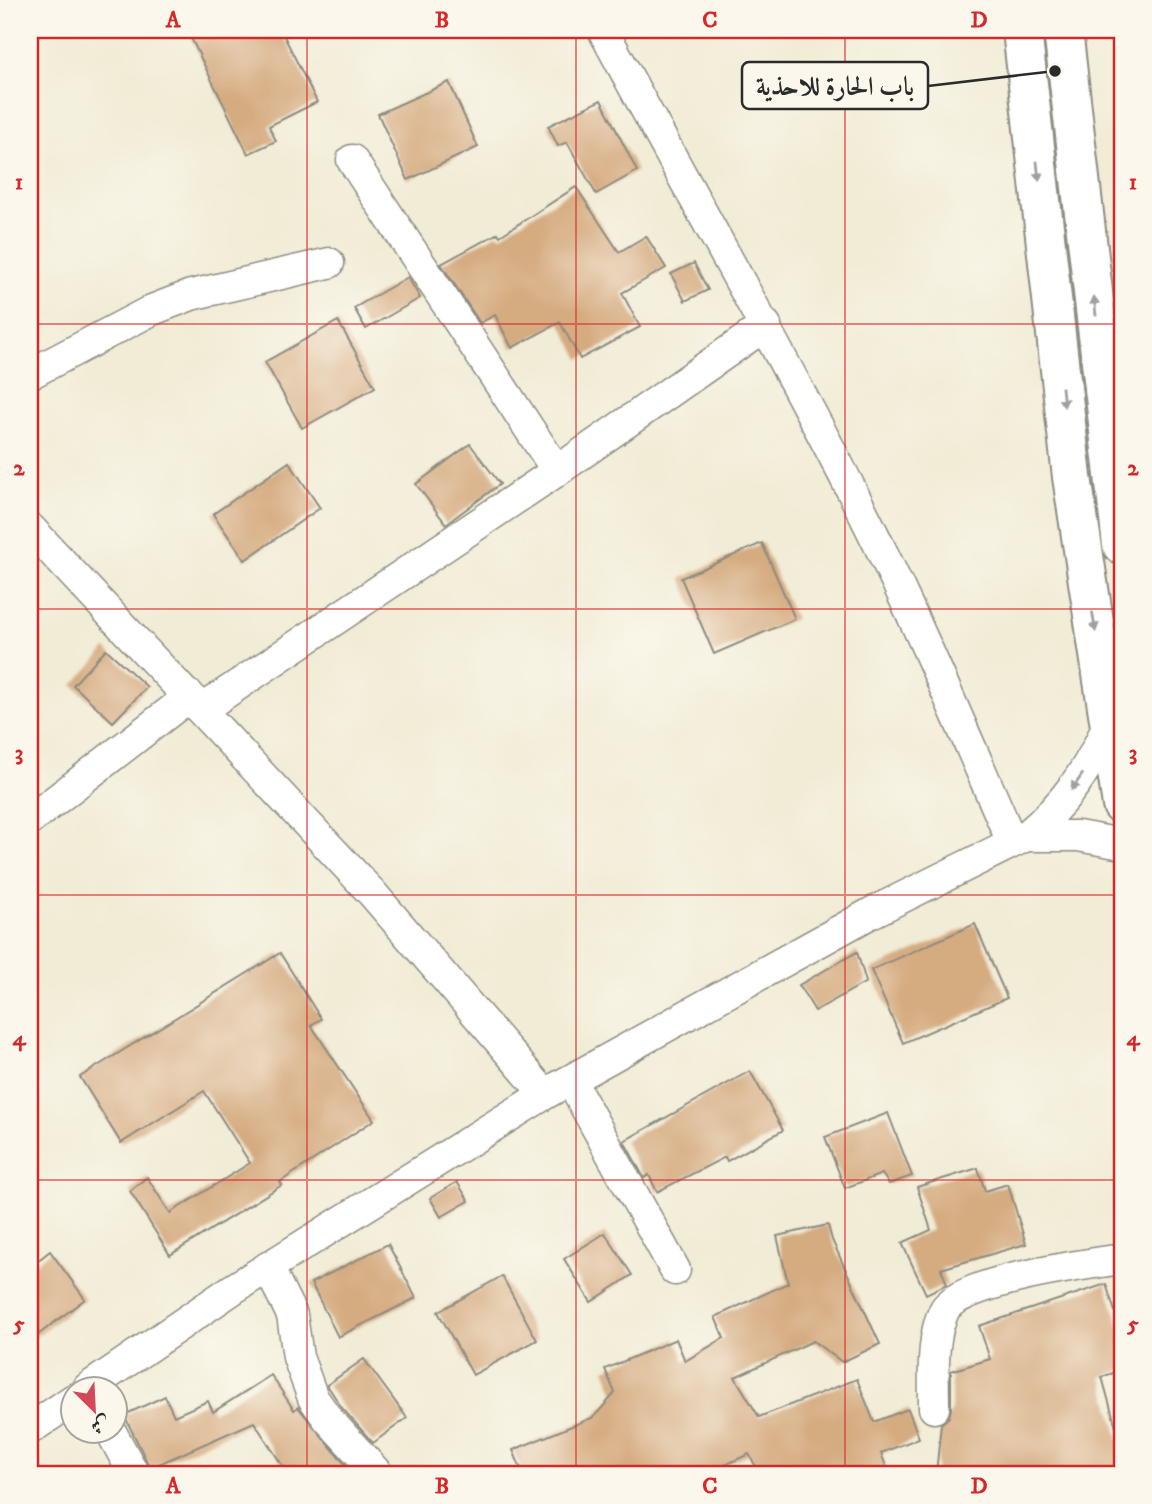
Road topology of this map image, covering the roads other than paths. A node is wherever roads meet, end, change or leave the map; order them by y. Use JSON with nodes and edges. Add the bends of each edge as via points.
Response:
{"nodes":[{"id":1,"x":603,"y":30,"type":"edge"},
{"id":2,"x":1022,"y":30,"type":"edge"},
{"id":3,"x":1063,"y":30,"type":"edge"},
{"id":4,"x":1074,"y":123,"type":"junction"},
{"id":5,"x":1034,"y":130,"type":"junction"},
{"id":6,"x":352,"y":160,"type":"dead end"},
{"id":7,"x":329,"y":263,"type":"dead end"},
{"id":8,"x":765,"y":325,"type":"junction"},
{"id":9,"x":30,"y":374,"type":"edge"},
{"id":10,"x":1118,"y":465,"type":"edge"},
{"id":11,"x":557,"y":471,"type":"junction"},
{"id":12,"x":1072,"y":477,"type":"junction"},
{"id":13,"x":30,"y":528,"type":"edge"},
{"id":14,"x":1122,"y":545,"type":"edge"},
{"id":15,"x":196,"y":703,"type":"junction"},
{"id":16,"x":1109,"y":722,"type":"junction"},
{"id":17,"x":1122,"y":806,"type":"edge"},
{"id":18,"x":30,"y":820,"type":"edge"},
{"id":19,"x":1019,"y":839,"type":"junction"},
{"id":20,"x":1122,"y":844,"type":"edge"},
{"id":21,"x":558,"y":1087,"type":"junction"},
{"id":22,"x":1122,"y":1259,"type":"edge"},
{"id":23,"x":268,"y":1267,"type":"junction"},
{"id":24,"x":675,"y":1270,"type":"dead end"},
{"id":25,"x":109,"y":1374,"type":"edge"},
{"id":26,"x":934,"y":1408,"type":"dead end"},
{"id":27,"x":60,"y":1409,"type":"edge"},
{"id":28,"x":30,"y":1429,"type":"edge"},
{"id":29,"x":118,"y":1444,"type":"edge"},
{"id":30,"x":134,"y":1474,"type":"edge"},
{"id":31,"x":378,"y":1474,"type":"edge"}],
"edges":[{"from":1,"to":8,"type":"street"},
{"from":2,"to":5,"type":"highway"},
{"from":3,"to":4,"type":"highway"},
{"from":4,"to":5,"type":"highway"},
{"from":10,"to":4,"type":"highway","one_way":true},
{"from":5,"to":12,"type":"highway","one_way":true},
{"from":6,"to":11,"type":"street"},
{"from":7,"to":9,"type":"street","via":[[191,295],[152,310]]},
{"from":8,"to":11,"type":"street"},
{"from":8,"to":19,"type":"street","via":[[898,586]]},
{"from":10,"to":12,"type":"street"},
{"from":10,"to":14,"type":"highway"},
{"from":11,"to":15,"type":"street"},
{"from":12,"to":16,"type":"highway","one_way":true},
{"from":13,"to":15,"type":"street"},
{"from":15,"to":18,"type":"street"},
{"from":15,"to":21,"type":"street"},
{"from":16,"to":17,"type":"highway"},
{"from":16,"to":19,"type":"street","one_way":true,"via":[[1076,785],[1045,820]]},
{"from":19,"to":20,"type":"street","via":[[1078,836]]},
{"from":19,"to":21,"type":"street","via":[[871,914]]},
{"from":21,"to":23,"type":"street"},
{"from":21,"to":24,"type":"street"},
{"from":22,"to":26,"type":"street","via":[[1051,1269],[959,1296],[944,1310],[934,1358]]},
{"from":23,"to":25,"type":"street"},
{"from":23,"to":31,"type":"street","via":[[292,1315],[298,1357],[313,1398]]},
{"from":27,"to":28,"type":"street"},
{"from":29,"to":30,"type":"street"}]}
